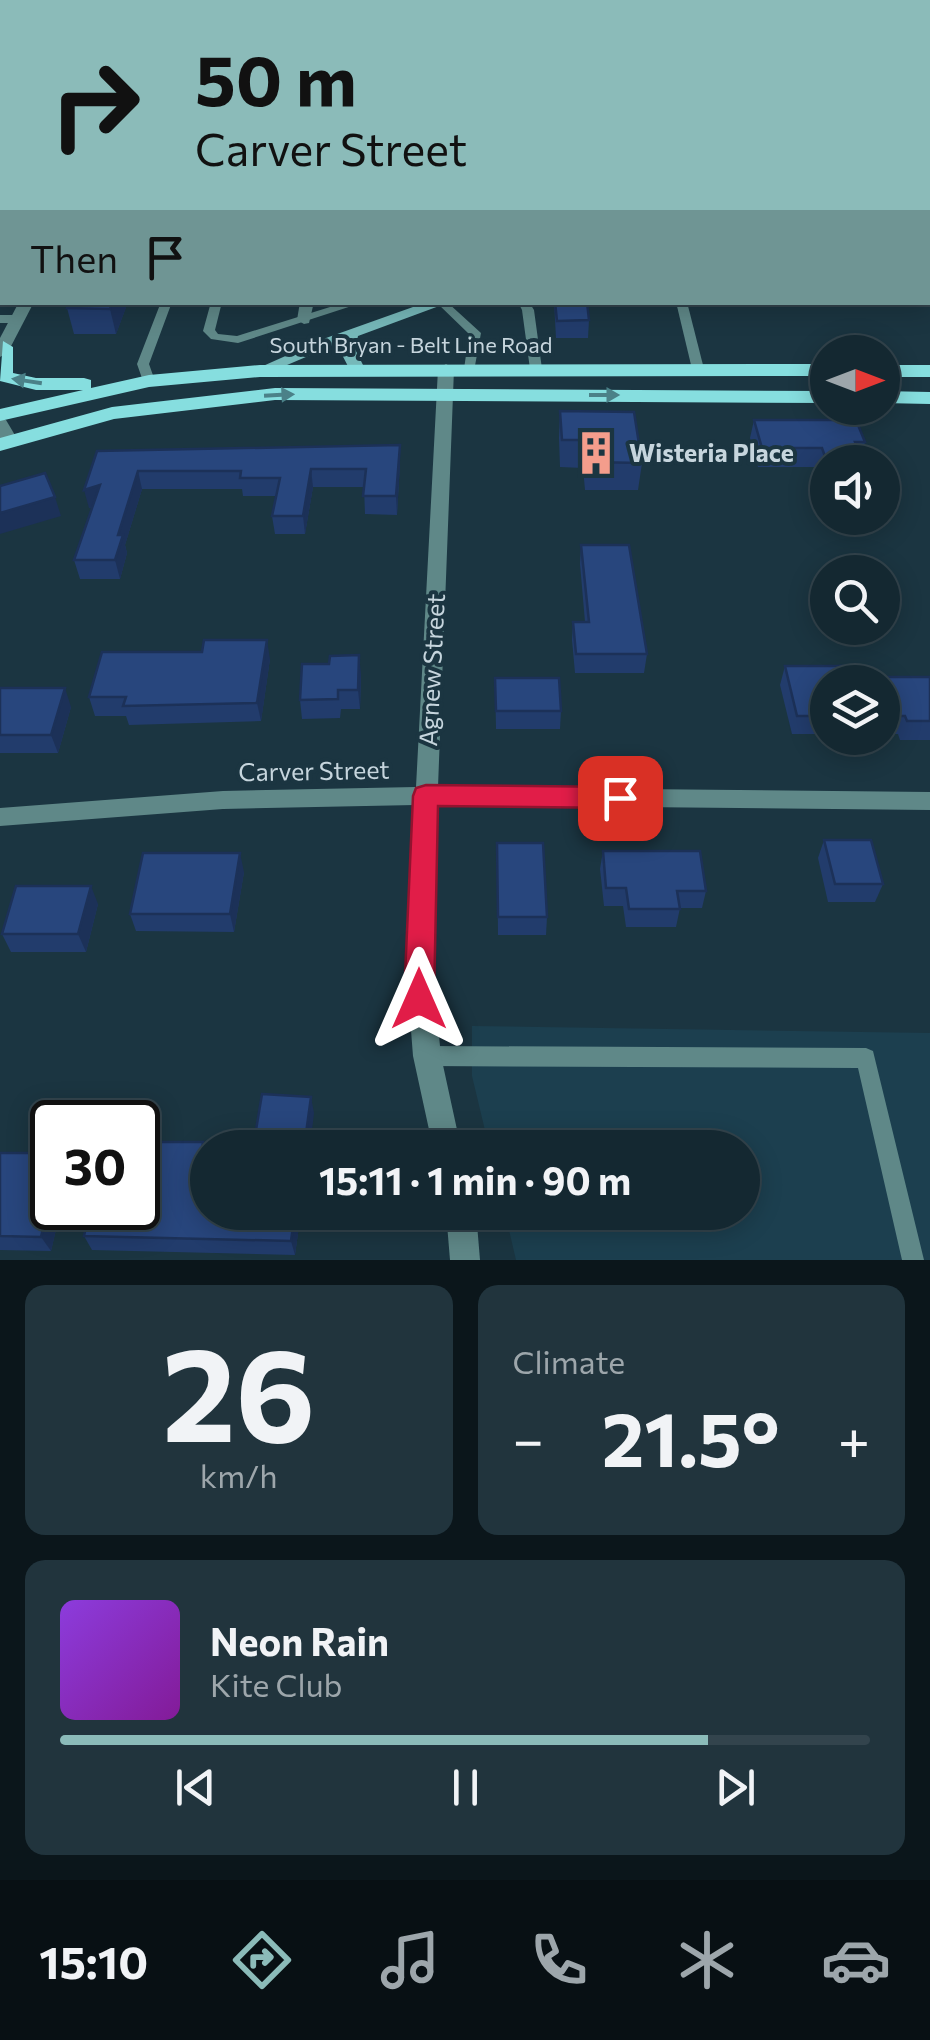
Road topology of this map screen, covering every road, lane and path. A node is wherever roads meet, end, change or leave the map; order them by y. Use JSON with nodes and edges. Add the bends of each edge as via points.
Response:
{"nodes":[{"id":1,"x":25,"y":305,"type":"edge"},
{"id":2,"x":165,"y":305,"type":"edge"},
{"id":3,"x":216,"y":305,"type":"edge"},
{"id":4,"x":306,"y":305,"type":"edge"},
{"id":5,"x":350,"y":305,"type":"edge"},
{"id":6,"x":436,"y":305,"type":"edge"},
{"id":7,"x":444,"y":305,"type":"edge"},
{"id":8,"x":525,"y":305,"type":"edge"},
{"id":9,"x":681,"y":305,"type":"edge"},
{"id":10,"x":0,"y":319,"type":"edge"},
{"id":11,"x":18,"y":319,"type":"junction"},
{"id":12,"x":304,"y":320,"type":"junction"},
{"id":13,"x":352,"y":333,"type":"junction"},
{"id":14,"x":1,"y":349,"type":"edge"},
{"id":15,"x":357,"y":369,"type":"junction"},
{"id":16,"x":458,"y":369,"type":"junction"},
{"id":17,"x":536,"y":369,"type":"junction"},
{"id":18,"x":698,"y":369,"type":"junction"},
{"id":19,"x":260,"y":370,"type":"junction"},
{"id":20,"x":810,"y":370,"type":"edge"},
{"id":21,"x":900,"y":371,"type":"edge"},
{"id":22,"x":930,"y":371,"type":"edge"},
{"id":23,"x":150,"y":382,"type":"junction"},
{"id":24,"x":445,"y":394,"type":"junction"},
{"id":25,"x":704,"y":396,"type":"junction"},
{"id":26,"x":810,"y":397,"type":"edge"},
{"id":27,"x":900,"y":398,"type":"edge"},
{"id":28,"x":930,"y":398,"type":"edge"},
{"id":29,"x":112,"y":413,"type":"junction"},
{"id":30,"x":0,"y":415,"type":"edge"},
{"id":31,"x":4,"y":437,"type":"edge"},
{"id":32,"x":426,"y":796,"type":"junction"},
{"id":33,"x":930,"y":800,"type":"edge"},
{"id":34,"x":0,"y":817,"type":"edge"},
{"id":35,"x":426,"y":1056,"type":"junction"},
{"id":36,"x":442,"y":1130,"type":"edge"},
{"id":37,"x":462,"y":1230,"type":"edge"},
{"id":38,"x":465,"y":1260,"type":"edge"},
{"id":39,"x":913,"y":1260,"type":"edge"}],
"edges":[{"from":1,"to":11,"type":"street"},
{"from":2,"to":23,"type":"lane","via":[[143,364]]},
{"from":3,"to":12,"type":"lane","via":[[209,331],[215,338],[238,340]]},
{"from":4,"to":12,"type":"street"},
{"from":5,"to":12,"type":"lane"},
{"from":6,"to":13,"type":"main road"},
{"from":7,"to":16,"type":"lane","via":[[474,333]]},
{"from":8,"to":17,"type":"lane"},
{"from":9,"to":18,"type":"lane"},
{"from":10,"to":11,"type":"street"},
{"from":11,"to":14,"type":"street"},
{"from":13,"to":15,"type":"main road","via":[[347,349]]},
{"from":13,"to":19,"type":"main road"},
{"from":23,"to":14,"type":"main road","one_way":true,"via":[[18,382],[2,371]]},
{"from":15,"to":16,"type":"main road","name":"South Bryan - Belt Line Road"},
{"from":15,"to":19,"type":"main road","name":"South Bryan - Belt Line Road"},
{"from":16,"to":17,"type":"main road","name":"South Bryan - Belt Line Road"},
{"from":16,"to":24,"type":"street","name":"Agnew Street"},
{"from":17,"to":18,"type":"main road","name":"South Bryan - Belt Line Road"},
{"from":18,"to":20,"type":"main road","name":"South Bryan - Belt Line Road"},
{"from":18,"to":25,"type":"main road"},
{"from":19,"to":23,"type":"main road","name":"South Bryan - Belt Line Road"},
{"from":19,"to":29,"type":"main road","via":[[246,384]]},
{"from":21,"to":22,"type":"main road"},
{"from":23,"to":30,"type":"main road","name":"South Bryan - Belt Line Road"},
{"from":24,"to":25,"type":"main road","name":"South Bryan - Belt Line Road","one_way":true},
{"from":29,"to":24,"type":"main road","name":"South Bryan - Belt Line Road","one_way":true,"via":[[275,394]]},
{"from":24,"to":32,"type":"street","name":"Agnew Street"},
{"from":25,"to":26,"type":"main road","name":"South Bryan - Belt Line Road"},
{"from":27,"to":28,"type":"main road"},
{"from":29,"to":31,"type":"main road","name":"South Bryan - Belt Line Road"},
{"from":32,"to":33,"type":"street","name":"Carver Street"},
{"from":32,"to":34,"type":"street","name":"Carver Street","via":[[223,800]]},
{"from":32,"to":35,"type":"street","name":"Agnew Street","via":[[419,982]]},
{"from":35,"to":36,"type":"street","name":"Agnew Street"},
{"from":35,"to":39,"type":"lane","via":[[866,1058]]},
{"from":37,"to":38,"type":"street"}]}
